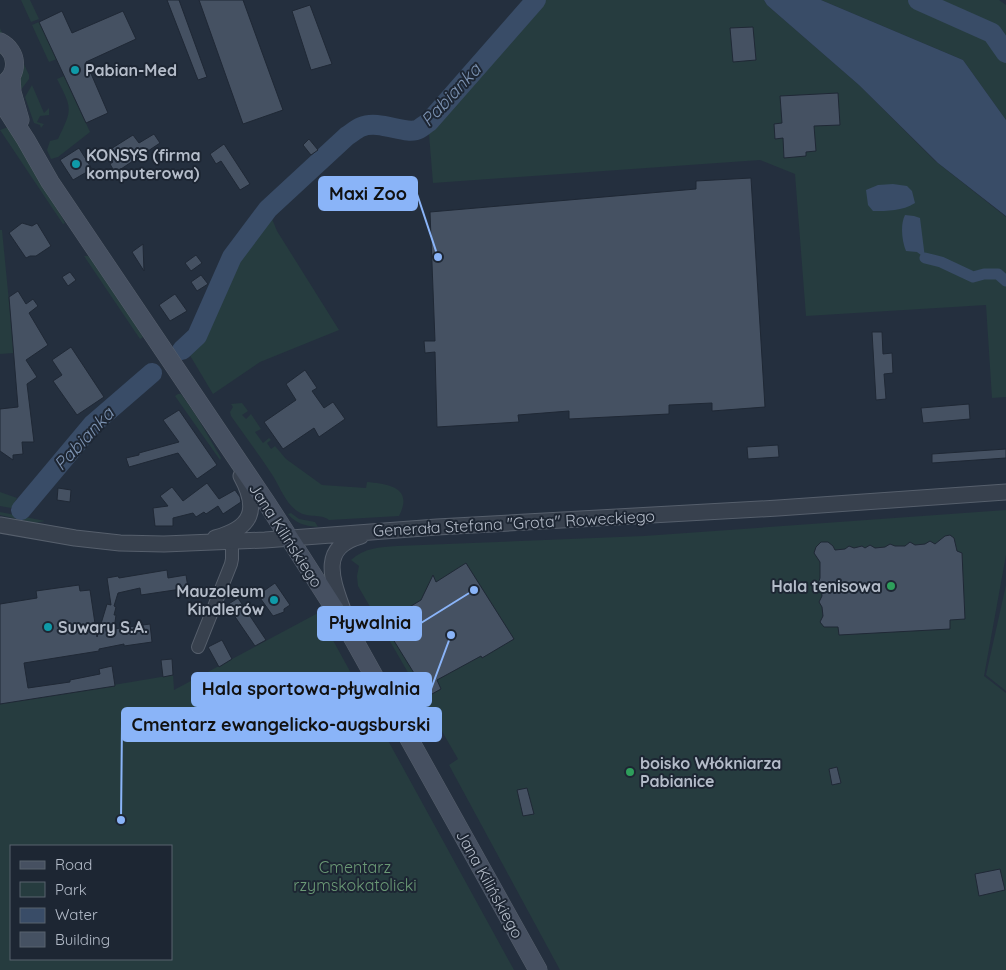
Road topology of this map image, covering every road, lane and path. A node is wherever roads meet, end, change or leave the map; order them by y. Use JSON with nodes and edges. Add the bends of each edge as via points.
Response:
{"nodes":[{"id":1,"x":0,"y":42,"type":"edge"},
{"id":2,"x":5,"y":82,"type":"edge"},
{"id":3,"x":0,"y":99,"type":"edge"},
{"id":4,"x":26,"y":140,"type":"junction"},
{"id":5,"x":213,"y":424,"type":"junction"},
{"id":6,"x":1006,"y":492,"type":"edge"},
{"id":7,"x":0,"y":525,"type":"edge"},
{"id":8,"x":382,"y":531,"type":"junction"},
{"id":9,"x":289,"y":538,"type":"junction"},
{"id":10,"x":232,"y":541,"type":"junction"},
{"id":11,"x":188,"y":543,"type":"junction"},
{"id":12,"x":350,"y":634,"type":"junction"},
{"id":13,"x":198,"y":647,"type":"dead end"},
{"id":14,"x":538,"y":970,"type":"edge"}],
"edges":[{"from":1,"to":2,"type":"main road","name":"Jana Kilińskiego","via":[[7,46],[14,58],[14,71]]},
{"from":2,"to":4,"type":"main road","name":"Jana Kilińskiego","via":[[12,92]]},
{"from":3,"to":4,"type":"main road","name":"Jana Kilińskiego"},
{"from":4,"to":5,"type":"main road","name":"Jana Kilińskiego","via":[[50,182]]},
{"from":5,"to":9,"type":"main road","name":"Jana Kilińskiego"},
{"from":5,"to":11,"type":"street","via":[[248,489],[252,507],[248,520],[239,528],[221,536]]},
{"from":6,"to":8,"type":"street","name":"Generała Stefana \"Grota\" Roweckiego"},
{"from":7,"to":11,"type":"street","name":"Generała Stefana \"Grota\" Roweckiego","via":[[120,543]]},
{"from":8,"to":9,"type":"street","name":"Generała Stefana \"Grota\" Roweckiego"},
{"from":8,"to":12,"type":"street","via":[[347,541],[331,562]]},
{"from":9,"to":10,"type":"street","name":"Generała Stefana \"Grota\" Roweckiego"},
{"from":9,"to":12,"type":"main road","name":"Jana Kilińskiego"},
{"from":10,"to":11,"type":"street","name":"Generała Stefana \"Grota\" Roweckiego"},
{"from":10,"to":13,"type":"street","via":[[231,564]]},
{"from":12,"to":14,"type":"main road","name":"Jana Kilińskiego"}]}
